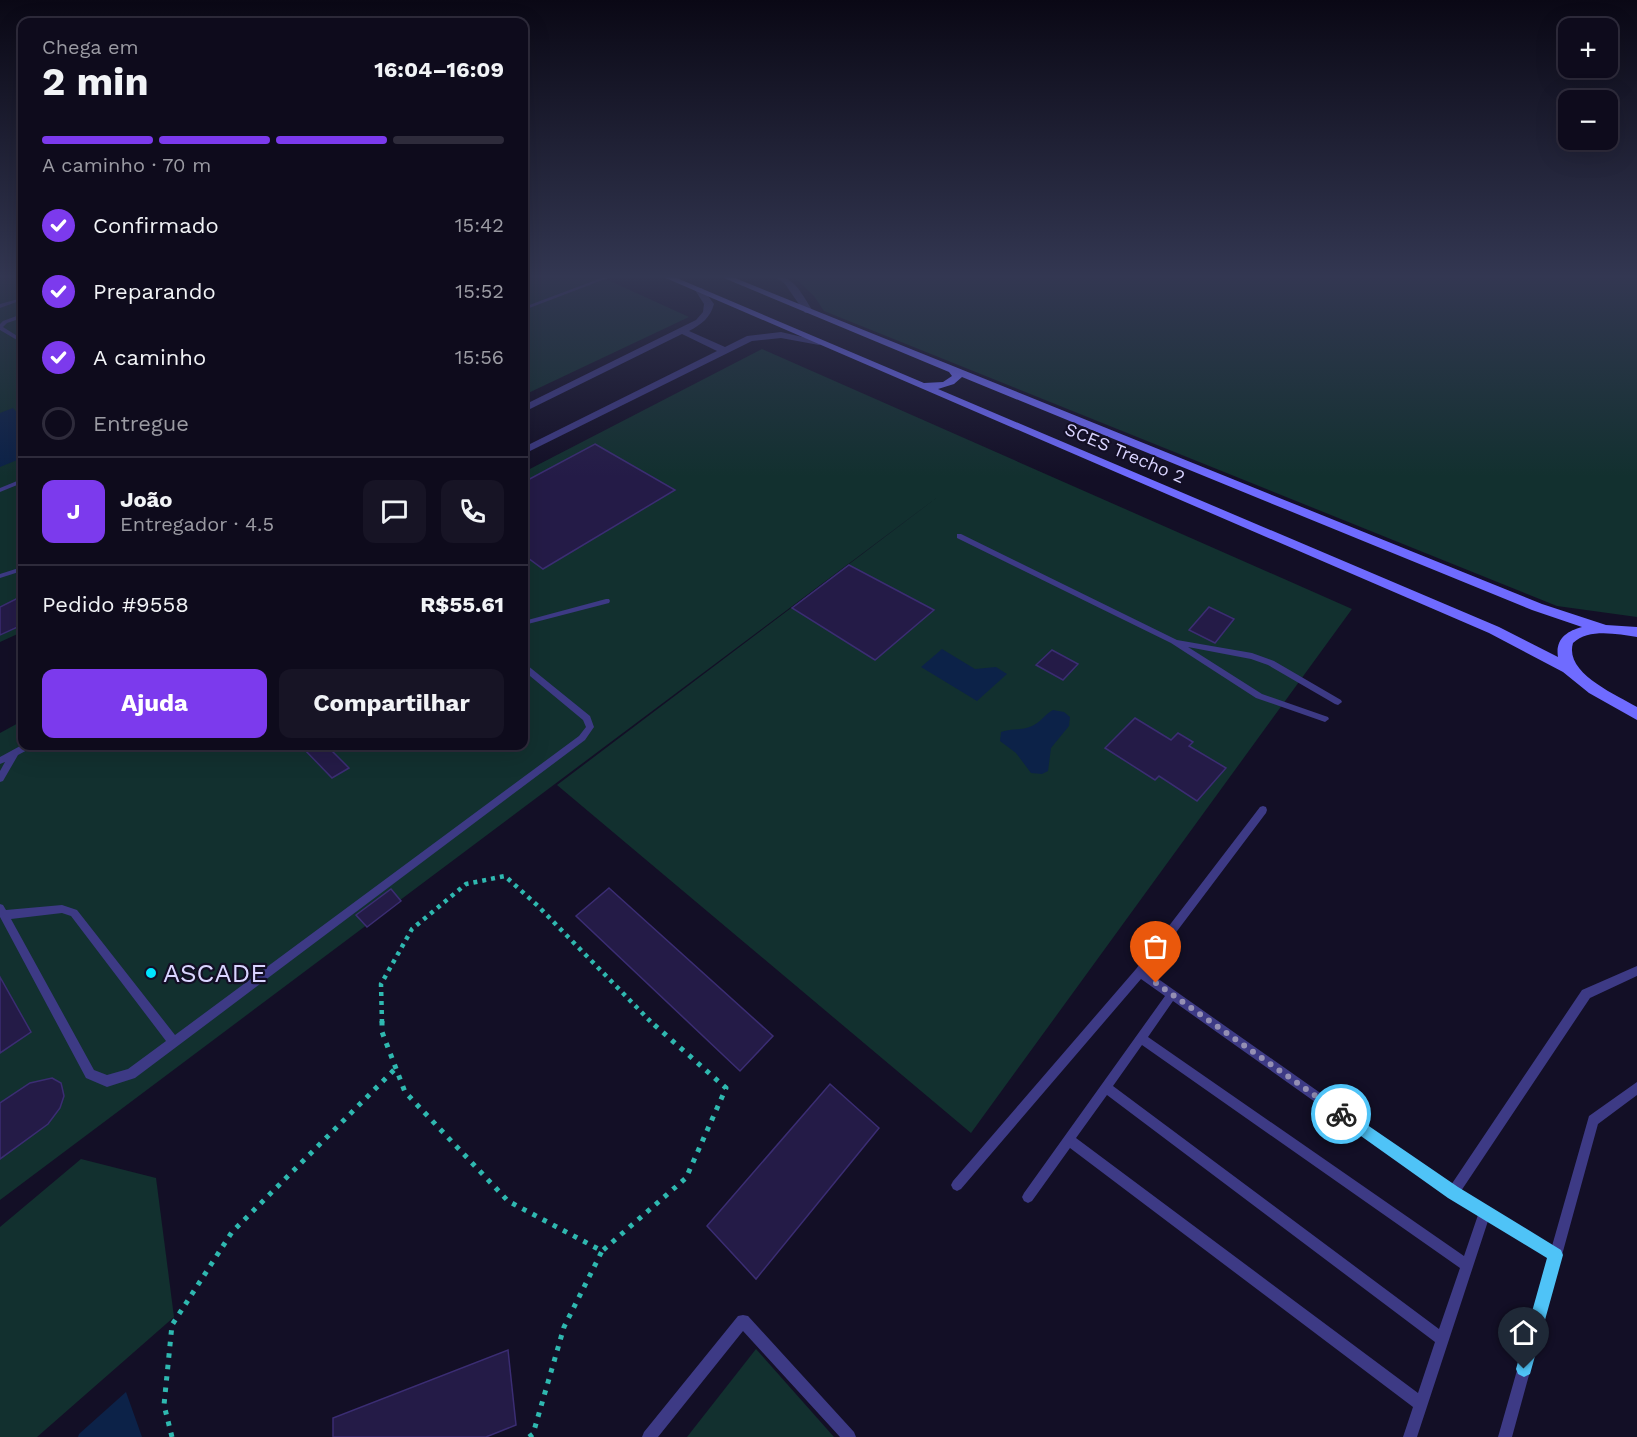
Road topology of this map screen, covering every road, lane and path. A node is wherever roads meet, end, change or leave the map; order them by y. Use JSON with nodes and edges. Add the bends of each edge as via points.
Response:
{"nodes":[{"id":1,"x":658,"y":343,"type":"edge"},
{"id":2,"x":709,"y":343,"type":"edge"},
{"id":3,"x":739,"y":343,"type":"edge"},
{"id":4,"x":822,"y":343,"type":"edge"},
{"id":5,"x":888,"y":343,"type":"edge"},
{"id":6,"x":724,"y":350,"type":"junction"},
{"id":7,"x":953,"y":370,"type":"junction"},
{"id":8,"x":918,"y":383,"type":"junction"},
{"id":9,"x":528,"y":407,"type":"edge"},
{"id":10,"x":528,"y":449,"type":"edge"},
{"id":11,"x":18,"y":483,"type":"edge"},
{"id":12,"x":0,"y":490,"type":"edge"},
{"id":13,"x":959,"y":536,"type":"dead end"},
{"id":14,"x":18,"y":570,"type":"edge"},
{"id":15,"x":0,"y":576,"type":"edge"},
{"id":16,"x":606,"y":601,"type":"dead end"},
{"id":17,"x":528,"y":622,"type":"edge"},
{"id":18,"x":1604,"y":629,"type":"junction"},
{"id":19,"x":1637,"y":632,"type":"edge"},
{"id":20,"x":1174,"y":641,"type":"junction"},
{"id":21,"x":1568,"y":669,"type":"junction"},
{"id":22,"x":528,"y":670,"type":"edge"},
{"id":23,"x":1338,"y":702,"type":"dead end"},
{"id":24,"x":1637,"y":714,"type":"edge"},
{"id":25,"x":1325,"y":719,"type":"dead end"},
{"id":26,"x":21,"y":750,"type":"edge"},
{"id":27,"x":15,"y":753,"type":"junction"},
{"id":28,"x":0,"y":761,"type":"edge"},
{"id":29,"x":0,"y":779,"type":"edge"},
{"id":30,"x":1263,"y":810,"type":"dead end"},
{"id":31,"x":2,"y":911,"type":"edge"},
{"id":32,"x":1637,"y":971,"type":"edge"},
{"id":33,"x":1140,"y":972,"type":"junction"},
{"id":34,"x":1172,"y":994,"type":"junction"},
{"id":35,"x":1141,"y":1038,"type":"junction"},
{"id":36,"x":174,"y":1042,"type":"junction"},
{"id":37,"x":396,"y":1068,"type":"junction"},
{"id":38,"x":1637,"y":1088,"type":"edge"},
{"id":39,"x":1106,"y":1089,"type":"junction"},
{"id":40,"x":1069,"y":1140,"type":"junction"},
{"id":41,"x":957,"y":1185,"type":"dead end"},
{"id":42,"x":1453,"y":1192,"type":"junction"},
{"id":43,"x":1028,"y":1197,"type":"dead end"},
{"id":44,"x":1485,"y":1212,"type":"junction"},
{"id":45,"x":602,"y":1251,"type":"junction"},
{"id":46,"x":1556,"y":1255,"type":"junction"},
{"id":47,"x":1467,"y":1265,"type":"junction"},
{"id":48,"x":1442,"y":1340,"type":"junction"},
{"id":49,"x":1421,"y":1404,"type":"junction"},
{"id":50,"x":172,"y":1437,"type":"edge"},
{"id":51,"x":530,"y":1437,"type":"edge"},
{"id":52,"x":649,"y":1437,"type":"edge"},
{"id":53,"x":849,"y":1437,"type":"edge"},
{"id":54,"x":1410,"y":1437,"type":"edge"},
{"id":55,"x":1505,"y":1437,"type":"edge"}],
"edges":[{"from":1,"to":9,"type":"street"},
{"from":2,"to":6,"type":"street"},
{"from":3,"to":6,"type":"street"},
{"from":4,"to":8,"type":"main road","name":"SCES Trecho 2"},
{"from":5,"to":7,"type":"main road","name":"SCES Trecho 2"},
{"from":6,"to":10,"type":"street"},
{"from":7,"to":8,"type":"main road","via":[[957,376],[948,384]]},
{"from":7,"to":18,"type":"main road","name":"SCES Trecho 2","via":[[1537,607]]},
{"from":8,"to":21,"type":"main road","name":"SCES Trecho 2","via":[[1494,630]]},
{"from":11,"to":12,"type":"lane"},
{"from":13,"to":20,"type":"lane"},
{"from":14,"to":15,"type":"lane"},
{"from":16,"to":17,"type":"lane"},
{"from":18,"to":19,"type":"main road"},
{"from":18,"to":21,"type":"main road","via":[[1575,633],[1568,639],[1564,649]]},
{"from":20,"to":23,"type":"lane","via":[[1271,663]]},
{"from":20,"to":25,"type":"lane","via":[[1259,696]]},
{"from":21,"to":24,"type":"main road","name":"SCES Trecho 2"},
{"from":22,"to":36,"type":"lane","via":[[587,718],[590,727],[582,738]]},
{"from":26,"to":27,"type":"lane"},
{"from":27,"to":28,"type":"lane"},
{"from":27,"to":29,"type":"lane"},
{"from":30,"to":33,"type":"lane"},
{"from":31,"to":36,"type":"lane","via":[[62,909],[74,913]]},
{"from":31,"to":36,"type":"lane","via":[[90,1074],[108,1081],[131,1074]]},
{"from":32,"to":42,"type":"lane","via":[[1586,994]]},
{"from":33,"to":34,"type":"lane"},
{"from":33,"to":41,"type":"lane"},
{"from":34,"to":35,"type":"lane"},
{"from":34,"to":42,"type":"lane"},
{"from":35,"to":39,"type":"lane"},
{"from":35,"to":47,"type":"lane"},
{"from":37,"to":45,"type":"path","via":[[405,1092],[508,1201]]},
{"from":37,"to":45,"type":"path","via":[[382,1032],[381,984],[412,929],[466,884],[505,876],[654,1025],[726,1088],[686,1178]]},
{"from":37,"to":50,"type":"path","via":[[232,1232],[172,1325],[164,1406]]},
{"from":38,"to":46,"type":"lane","via":[[1593,1120]]},
{"from":39,"to":40,"type":"lane"},
{"from":39,"to":48,"type":"lane"},
{"from":40,"to":43,"type":"lane"},
{"from":40,"to":49,"type":"lane"},
{"from":42,"to":44,"type":"lane"},
{"from":44,"to":46,"type":"lane"},
{"from":44,"to":47,"type":"lane"},
{"from":45,"to":51,"type":"path","via":[[564,1327]]},
{"from":46,"to":55,"type":"lane"},
{"from":47,"to":48,"type":"lane"},
{"from":48,"to":49,"type":"lane"},
{"from":49,"to":54,"type":"lane"},
{"from":52,"to":53,"type":"lane","via":[[743,1321]]}]}
